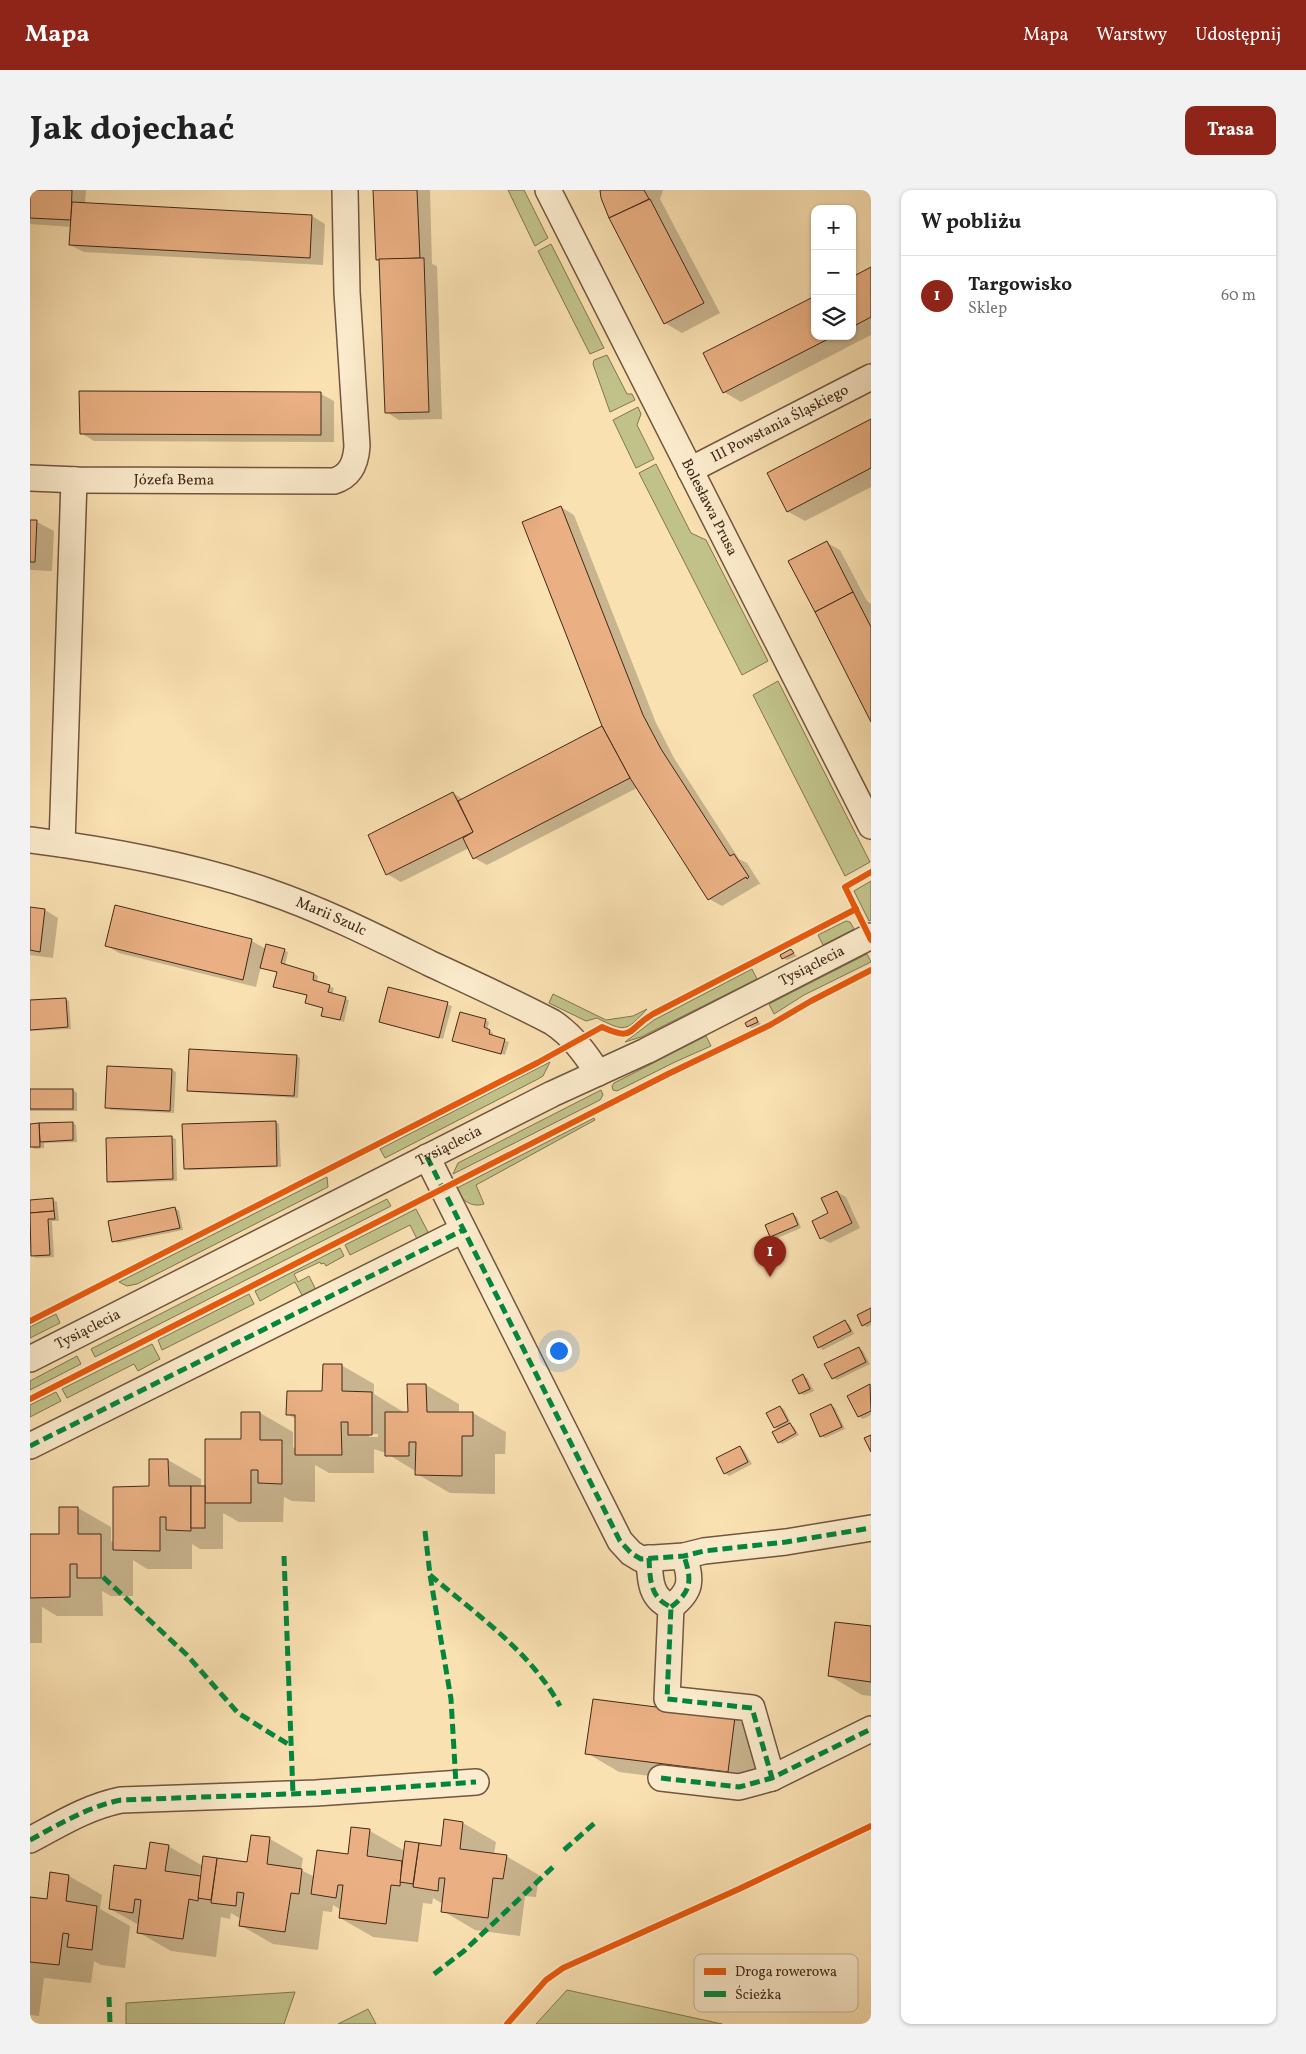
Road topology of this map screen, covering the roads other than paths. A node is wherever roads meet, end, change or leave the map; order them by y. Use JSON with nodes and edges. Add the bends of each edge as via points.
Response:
{"nodes":[{"id":1,"x":345,"y":190,"type":"edge"},
{"id":2,"x":548,"y":190,"type":"edge"},
{"id":3,"x":871,"y":377,"type":"edge"},
{"id":4,"x":690,"y":470,"type":"junction"},
{"id":5,"x":30,"y":478,"type":"edge"},
{"id":6,"x":74,"y":480,"type":"junction"},
{"id":7,"x":871,"y":826,"type":"edge"},
{"id":8,"x":30,"y":840,"type":"edge"},
{"id":9,"x":62,"y":844,"type":"junction"},
{"id":10,"x":871,"y":936,"type":"edge"},
{"id":11,"x":598,"y":1073,"type":"junction"},
{"id":12,"x":427,"y":1157,"type":"junction"},
{"id":13,"x":463,"y":1230,"type":"junction"},
{"id":14,"x":30,"y":1359,"type":"edge"},
{"id":15,"x":30,"y":1446,"type":"edge"},
{"id":16,"x":871,"y":1528,"type":"edge"},
{"id":17,"x":684,"y":1556,"type":"junction"},
{"id":18,"x":649,"y":1558,"type":"junction"},
{"id":19,"x":672,"y":1607,"type":"junction"},
{"id":20,"x":871,"y":1729,"type":"edge"},
{"id":21,"x":661,"y":1778,"type":"dead end"},
{"id":22,"x":772,"y":1778,"type":"junction"},
{"id":23,"x":476,"y":1782,"type":"dead end"},
{"id":24,"x":30,"y":1840,"type":"edge"}],
"edges":[{"from":1,"to":6,"type":"street","name":"Józefa Bema","via":[[347,300],[357,446],[349,473],[334,481]]},
{"from":2,"to":4,"type":"street","name":"Bolesława Prusa"},
{"from":3,"to":4,"type":"street","name":"III Powstania Śląskiego"},
{"from":4,"to":7,"type":"street","name":"Bolesława Prusa"},
{"from":5,"to":6,"type":"street","name":"Józefa Bema"},
{"from":6,"to":9,"type":"street"},
{"from":8,"to":9,"type":"street","name":"Marii Szulc"},
{"from":9,"to":11,"type":"street","name":"Marii Szulc","via":[[196,871],[309,907],[552,1022],[575,1041]]},
{"from":10,"to":11,"type":"street","name":"Tysiąclecia"},
{"from":11,"to":12,"type":"street","name":"Tysiąclecia"},
{"from":12,"to":13,"type":"street"},
{"from":12,"to":14,"type":"street","name":"Tysiąclecia"},
{"from":13,"to":15,"type":"street"},
{"from":13,"to":18,"type":"street","via":[[620,1541],[641,1559]]},
{"from":16,"to":17,"type":"street"},
{"from":17,"to":18,"type":"street"},
{"from":17,"to":19,"type":"street","via":[[690,1574],[688,1589]]},
{"from":18,"to":19,"type":"street","via":[[654,1592],[658,1600]]},
{"from":19,"to":22,"type":"street","via":[[667,1699],[752,1708]]},
{"from":20,"to":22,"type":"street"},
{"from":21,"to":22,"type":"street","via":[[739,1787]]},
{"from":23,"to":24,"type":"street","via":[[316,1793],[121,1800],[80,1812]]}]}
